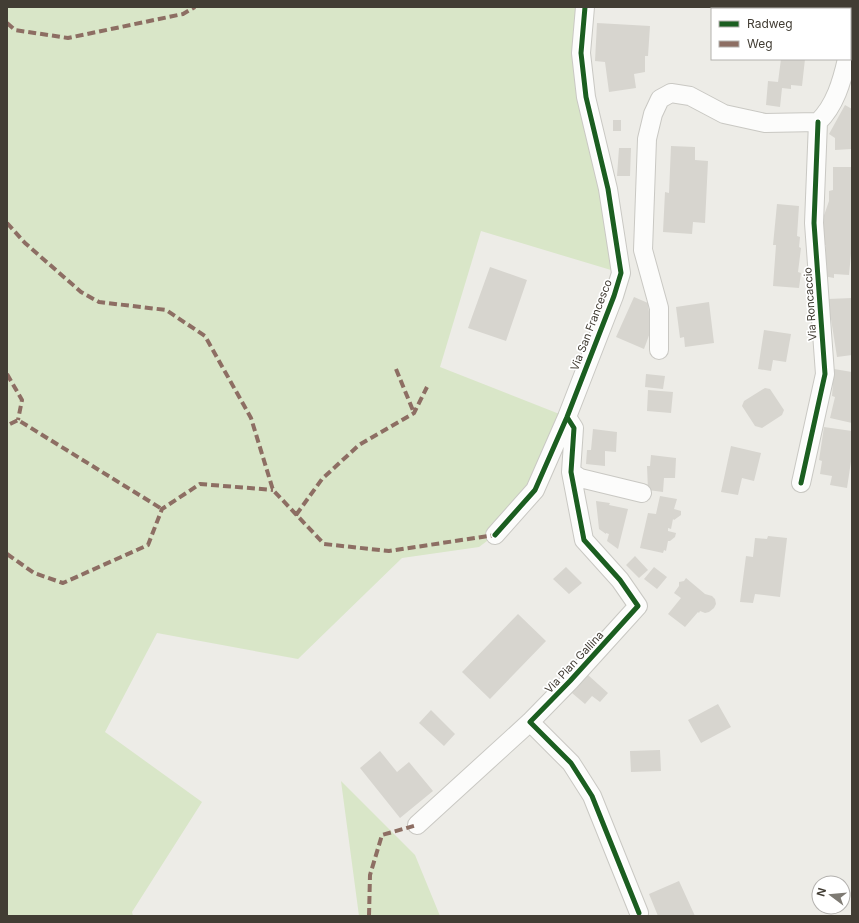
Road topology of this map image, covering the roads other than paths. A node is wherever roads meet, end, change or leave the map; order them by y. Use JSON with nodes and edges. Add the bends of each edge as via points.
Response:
{"nodes":[{"id":1,"x":586,"y":7,"type":"edge"},
{"id":2,"x":848,"y":60,"type":"edge"},
{"id":3,"x":818,"y":122,"type":"junction"},
{"id":4,"x":659,"y":350,"type":"dead end"},
{"id":5,"x":567,"y":417,"type":"junction"},
{"id":6,"x":571,"y":472,"type":"junction"},
{"id":7,"x":801,"y":483,"type":"dead end"},
{"id":8,"x":642,"y":494,"type":"dead end"},
{"id":9,"x":495,"y":534,"type":"dead end"},
{"id":10,"x":530,"y":722,"type":"junction"},
{"id":11,"x":417,"y":825,"type":"dead end"},
{"id":12,"x":638,"y":913,"type":"dead end"}],
"edges":[{"from":1,"to":5,"type":"street","name":"Via San Francesco","via":[[581,53],[586,97],[608,189],[621,273]]},
{"from":2,"to":3,"type":"street","via":[[840,86]]},
{"from":3,"to":4,"type":"street","via":[[765,123],[724,114],[690,96],[671,93],[660,99],[653,114],[647,139],[643,250],[659,308]]},
{"from":3,"to":7,"type":"street","name":"Via Roncaccio","via":[[814,223],[825,374]]},
{"from":5,"to":6,"type":"street","name":"Via Pian Gallina","via":[[574,428]]},
{"from":5,"to":9,"type":"street","name":"Via San Francesco","via":[[535,490]]},
{"from":6,"to":8,"type":"street","via":[[580,478]]},
{"from":6,"to":10,"type":"street","name":"Via Pian Gallina","via":[[584,540],[620,580],[638,606]]},
{"from":10,"to":11,"type":"street"},
{"from":10,"to":12,"type":"street","via":[[571,763],[592,796]]}]}
